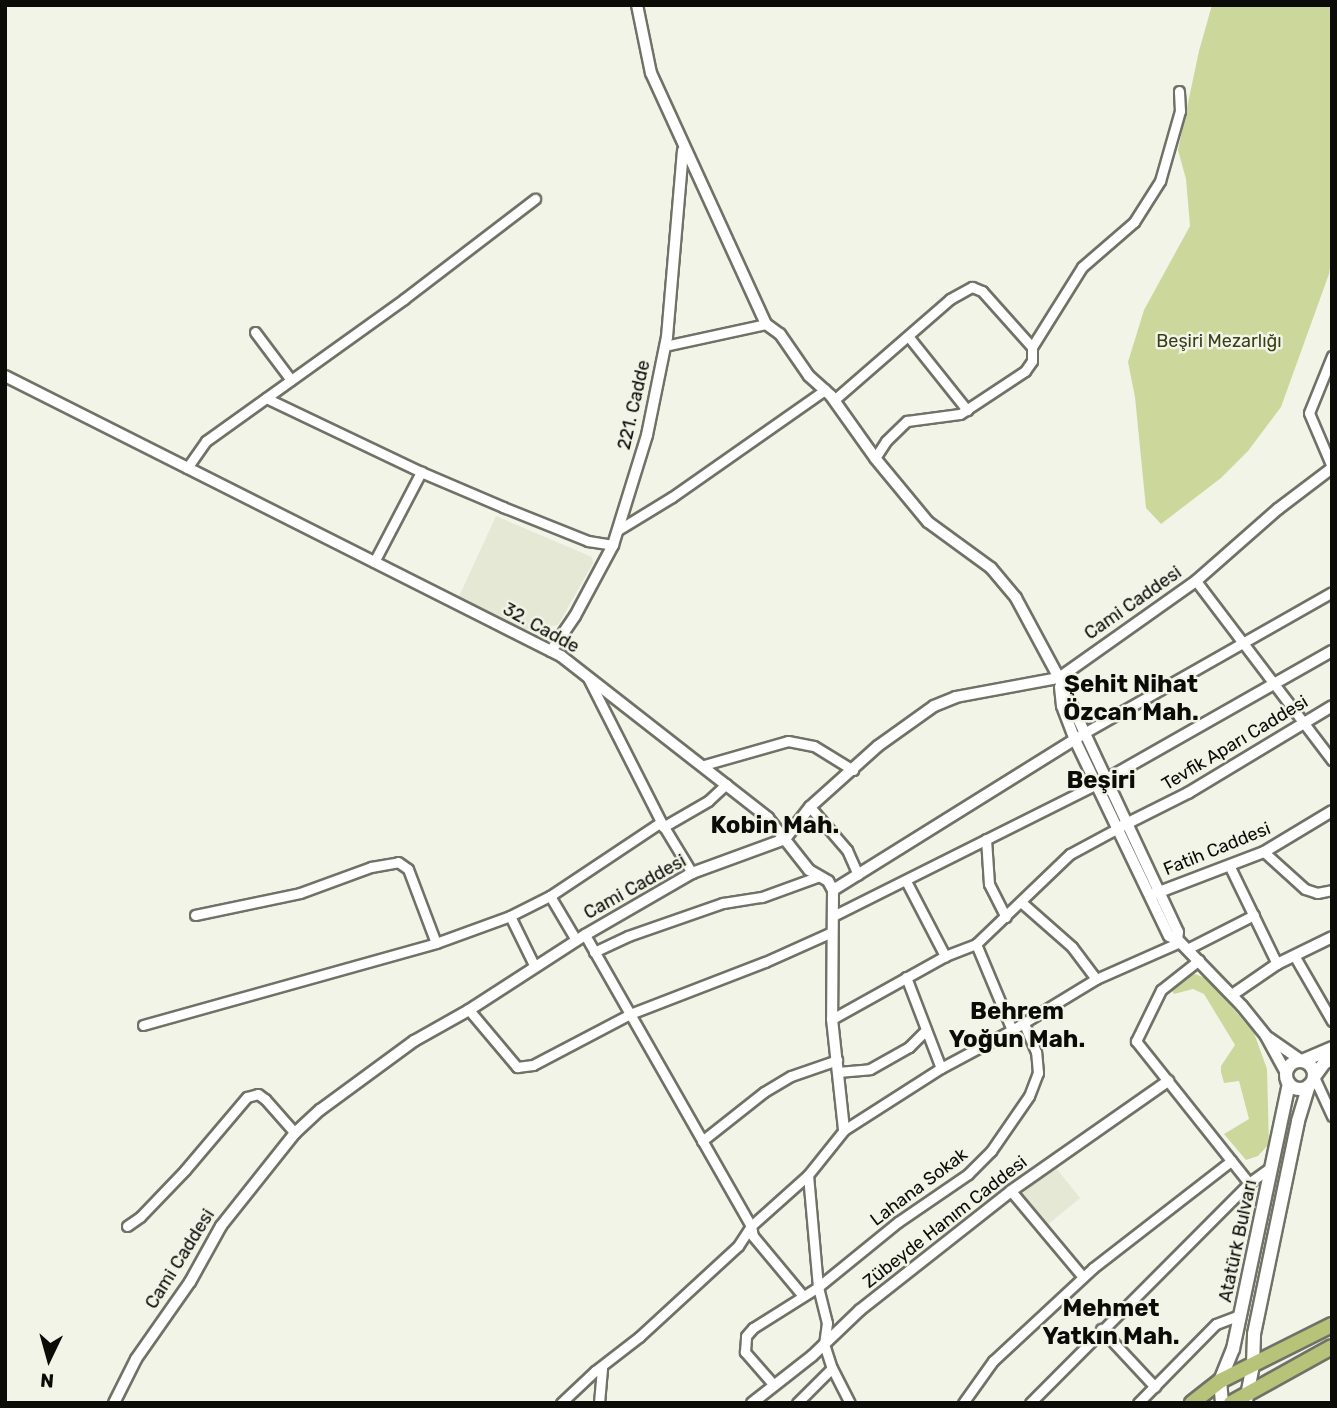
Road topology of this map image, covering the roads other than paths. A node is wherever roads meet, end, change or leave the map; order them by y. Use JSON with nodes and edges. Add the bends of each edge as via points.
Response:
{"nodes":[{"id":1,"x":637,"y":5,"type":"edge"},
{"id":2,"x":1180,"y":91,"type":"dead end"},
{"id":3,"x":683,"y":148,"type":"junction"},
{"id":4,"x":535,"y":199,"type":"dead end"},
{"id":5,"x":766,"y":324,"type":"junction"},
{"id":6,"x":255,"y":332,"type":"dead end"},
{"id":7,"x":908,"y":336,"type":"junction"},
{"id":8,"x":665,"y":346,"type":"junction"},
{"id":9,"x":1032,"y":347,"type":"junction"},
{"id":10,"x":1332,"y":356,"type":"edge"},
{"id":11,"x":5,"y":376,"type":"edge"},
{"id":12,"x":291,"y":380,"type":"junction"},
{"id":13,"x":825,"y":390,"type":"junction"},
{"id":14,"x":267,"y":398,"type":"junction"},
{"id":15,"x":834,"y":400,"type":"junction"},
{"id":16,"x":967,"y":410,"type":"junction"},
{"id":17,"x":875,"y":458,"type":"junction"},
{"id":18,"x":1332,"y":467,"type":"edge"},
{"id":19,"x":187,"y":468,"type":"junction"},
{"id":20,"x":421,"y":472,"type":"junction"},
{"id":21,"x":618,"y":530,"type":"junction"},
{"id":22,"x":613,"y":545,"type":"junction"},
{"id":23,"x":374,"y":562,"type":"junction"},
{"id":24,"x":1196,"y":581,"type":"junction"},
{"id":25,"x":1332,"y":592,"type":"edge"},
{"id":26,"x":1242,"y":640,"type":"junction"},
{"id":27,"x":551,"y":651,"type":"junction"},
{"id":28,"x":1332,"y":651,"type":"edge"},
{"id":29,"x":587,"y":676,"type":"junction"},
{"id":30,"x":1059,"y":678,"type":"junction"},
{"id":31,"x":1273,"y":685,"type":"junction"},
{"id":32,"x":1332,"y":706,"type":"edge"},
{"id":33,"x":1304,"y":722,"type":"junction"},
{"id":34,"x":1080,"y":736,"type":"junction"},
{"id":35,"x":1332,"y":760,"type":"edge"},
{"id":36,"x":704,"y":765,"type":"junction"},
{"id":37,"x":853,"y":770,"type":"junction"},
{"id":38,"x":1102,"y":782,"type":"junction"},
{"id":39,"x":726,"y":784,"type":"junction"},
{"id":40,"x":810,"y":807,"type":"junction"},
{"id":41,"x":1332,"y":811,"type":"edge"},
{"id":42,"x":662,"y":824,"type":"junction"},
{"id":43,"x":1122,"y":825,"type":"junction"},
{"id":44,"x":785,"y":839,"type":"junction"},
{"id":45,"x":986,"y":839,"type":"junction"},
{"id":46,"x":1264,"y":852,"type":"junction"},
{"id":47,"x":1229,"y":865,"type":"junction"},
{"id":48,"x":692,"y":873,"type":"junction"},
{"id":49,"x":858,"y":875,"type":"junction"},
{"id":50,"x":817,"y":877,"type":"junction"},
{"id":51,"x":906,"y":881,"type":"junction"},
{"id":52,"x":833,"y":890,"type":"junction"},
{"id":53,"x":1332,"y":890,"type":"edge"},
{"id":54,"x":1154,"y":893,"type":"junction"},
{"id":55,"x":550,"y":896,"type":"junction"},
{"id":56,"x":1021,"y":902,"type":"junction"},
{"id":57,"x":195,"y":915,"type":"dead end"},
{"id":58,"x":1254,"y":915,"type":"junction"},
{"id":59,"x":510,"y":916,"type":"junction"},
{"id":60,"x":833,"y":916,"type":"junction"},
{"id":61,"x":1006,"y":917,"type":"junction"},
{"id":62,"x":832,"y":932,"type":"junction"},
{"id":63,"x":1332,"y":937,"type":"edge"},
{"id":64,"x":580,"y":938,"type":"junction"},
{"id":65,"x":436,"y":943,"type":"junction"},
{"id":66,"x":1181,"y":943,"type":"junction"},
{"id":67,"x":976,"y":944,"type":"junction"},
{"id":68,"x":594,"y":952,"type":"junction"},
{"id":69,"x":945,"y":956,"type":"junction"},
{"id":70,"x":1294,"y":957,"type":"junction"},
{"id":71,"x":1199,"y":960,"type":"junction"},
{"id":72,"x":1277,"y":964,"type":"junction"},
{"id":73,"x":534,"y":965,"type":"junction"},
{"id":74,"x":906,"y":977,"type":"junction"},
{"id":75,"x":1096,"y":979,"type":"junction"},
{"id":76,"x":1232,"y":995,"type":"junction"},
{"id":77,"x":469,"y":1010,"type":"junction"},
{"id":78,"x":630,"y":1014,"type":"junction"},
{"id":79,"x":832,"y":1019,"type":"junction"},
{"id":80,"x":1332,"y":1021,"type":"edge"},
{"id":81,"x":1023,"y":1022,"type":"junction"},
{"id":82,"x":143,"y":1025,"type":"dead end"},
{"id":83,"x":926,"y":1030,"type":"junction"},
{"id":84,"x":1012,"y":1030,"type":"junction"},
{"id":85,"x":1266,"y":1036,"type":"junction"},
{"id":86,"x":1332,"y":1048,"type":"edge"},
{"id":87,"x":1332,"y":1059,"type":"edge"},
{"id":88,"x":1302,"y":1061,"type":"junction"},
{"id":89,"x":838,"y":1066,"type":"junction"},
{"id":90,"x":941,"y":1068,"type":"junction"},
{"id":91,"x":1287,"y":1079,"type":"junction"},
{"id":92,"x":1168,"y":1081,"type":"junction"},
{"id":93,"x":1312,"y":1081,"type":"junction"},
{"id":94,"x":1332,"y":1116,"type":"edge"},
{"id":95,"x":844,"y":1129,"type":"junction"},
{"id":96,"x":295,"y":1133,"type":"junction"},
{"id":97,"x":702,"y":1141,"type":"junction"},
{"id":98,"x":1231,"y":1161,"type":"junction"},
{"id":99,"x":1271,"y":1167,"type":"junction"},
{"id":100,"x":808,"y":1175,"type":"junction"},
{"id":101,"x":1249,"y":1183,"type":"junction"},
{"id":102,"x":1011,"y":1191,"type":"junction"},
{"id":103,"x":127,"y":1226,"type":"dead end"},
{"id":104,"x":751,"y":1226,"type":"junction"},
{"id":105,"x":1083,"y":1277,"type":"junction"},
{"id":106,"x":818,"y":1287,"type":"junction"},
{"id":107,"x":803,"y":1296,"type":"junction"},
{"id":108,"x":1240,"y":1315,"type":"junction"},
{"id":109,"x":1332,"y":1325,"type":"edge"},
{"id":110,"x":1101,"y":1329,"type":"junction"},
{"id":111,"x":824,"y":1344,"type":"junction"},
{"id":112,"x":1332,"y":1346,"type":"edge"},
{"id":113,"x":1253,"y":1364,"type":"junction"},
{"id":114,"x":601,"y":1366,"type":"junction"},
{"id":115,"x":832,"y":1368,"type":"junction"},
{"id":116,"x":1220,"y":1381,"type":"junction"},
{"id":117,"x":773,"y":1384,"type":"junction"},
{"id":118,"x":1155,"y":1387,"type":"junction"},
{"id":119,"x":1247,"y":1398,"type":"edge"},
{"id":120,"x":114,"y":1403,"type":"edge"},
{"id":121,"x":561,"y":1403,"type":"edge"},
{"id":122,"x":599,"y":1403,"type":"edge"},
{"id":123,"x":752,"y":1403,"type":"edge"},
{"id":124,"x":797,"y":1403,"type":"edge"},
{"id":125,"x":850,"y":1403,"type":"edge"},
{"id":126,"x":963,"y":1403,"type":"edge"},
{"id":127,"x":1030,"y":1403,"type":"edge"},
{"id":128,"x":1138,"y":1403,"type":"edge"},
{"id":129,"x":1192,"y":1403,"type":"edge"},
{"id":130,"x":1222,"y":1403,"type":"edge"},
{"id":131,"x":1231,"y":1403,"type":"edge"}],
"edges":[{"from":1,"to":3,"type":"street","via":[[651,73]]},
{"from":2,"to":9,"type":"street","via":[[1180,111],[1160,181],[1134,222],[1082,267]]},
{"from":3,"to":5,"type":"street"},
{"from":3,"to":8,"type":"street","name":"221. Cadde"},
{"from":4,"to":12,"type":"street"},
{"from":5,"to":8,"type":"street"},
{"from":5,"to":13,"type":"street","via":[[780,334],[808,376]]},
{"from":6,"to":12,"type":"street"},
{"from":7,"to":9,"type":"street","via":[[950,299],[972,287],[982,291]]},
{"from":7,"to":15,"type":"street"},
{"from":7,"to":16,"type":"street"},
{"from":8,"to":21,"type":"street","name":"221. Cadde","via":[[647,435]]},
{"from":9,"to":16,"type":"street","via":[[1032,361],[1025,371]]},
{"from":10,"to":18,"type":"street","via":[[1309,413]]},
{"from":11,"to":19,"type":"street","name":"32. Cadde"},
{"from":12,"to":14,"type":"street"},
{"from":13,"to":15,"type":"street"},
{"from":13,"to":21,"type":"street"},
{"from":14,"to":19,"type":"street","via":[[206,441]]},
{"from":14,"to":20,"type":"street"},
{"from":15,"to":17,"type":"street"},
{"from":16,"to":17,"type":"street","via":[[908,421]]},
{"from":17,"to":30,"type":"street","via":[[928,522],[991,568],[1016,598]]},
{"from":18,"to":24,"type":"street","name":"Cami Caddesi"},
{"from":19,"to":23,"type":"street","name":"32. Cadde"},
{"from":20,"to":22,"type":"street","via":[[588,541]]},
{"from":20,"to":23,"type":"street"},
{"from":21,"to":22,"type":"street","name":"221. Cadde"},
{"from":22,"to":27,"type":"street","name":"221. Cadde"},
{"from":23,"to":27,"type":"street","name":"32. Cadde"},
{"from":24,"to":26,"type":"street"},
{"from":24,"to":30,"type":"street","name":"Cami Caddesi"},
{"from":25,"to":26,"type":"street"},
{"from":26,"to":31,"type":"street"},
{"from":26,"to":34,"type":"street"},
{"from":27,"to":29,"type":"street","name":"32. Cadde"},
{"from":28,"to":31,"type":"street"},
{"from":29,"to":36,"type":"street","name":"32. Cadde"},
{"from":29,"to":42,"type":"street"},
{"from":30,"to":34,"type":"street"},
{"from":30,"to":37,"type":"street","name":"Cami Caddesi","via":[[956,697],[934,706]]},
{"from":31,"to":33,"type":"street"},
{"from":31,"to":38,"type":"street"},
{"from":32,"to":33,"type":"street","name":"Tevfik Aparı Caddesi"},
{"from":33,"to":35,"type":"street"},
{"from":33,"to":43,"type":"street","name":"Tevfik Aparı Caddesi","via":[[1188,793]]},
{"from":34,"to":38,"type":"street"},
{"from":34,"to":49,"type":"street"},
{"from":36,"to":37,"type":"street","via":[[788,741],[814,746]]},
{"from":36,"to":39,"type":"street","name":"32. Cadde"},
{"from":37,"to":40,"type":"street","name":"Cami Caddesi"},
{"from":38,"to":43,"type":"street"},
{"from":38,"to":45,"type":"street"},
{"from":39,"to":42,"type":"street","via":[[708,801]]},
{"from":39,"to":44,"type":"street","name":"32. Cadde","via":[[768,818]]},
{"from":40,"to":44,"type":"street","name":"Cami Caddesi"},
{"from":40,"to":49,"type":"street","via":[[847,850]]},
{"from":41,"to":46,"type":"street","name":"Fatih Caddesi"},
{"from":42,"to":48,"type":"street"},
{"from":42,"to":55,"type":"street"},
{"from":43,"to":54,"type":"street"},
{"from":43,"to":56,"type":"street","via":[[1070,854]]},
{"from":44,"to":48,"type":"street","name":"Cami Caddesi"},
{"from":44,"to":50,"type":"street","name":"32. Cadde"},
{"from":45,"to":51,"type":"street"},
{"from":45,"to":61,"type":"street","via":[[989,884]]},
{"from":46,"to":47,"type":"street","name":"Fatih Caddesi"},
{"from":46,"to":53,"type":"street","via":[[1305,889],[1317,893]]},
{"from":47,"to":54,"type":"street","name":"Fatih Caddesi"},
{"from":47,"to":58,"type":"street"},
{"from":48,"to":64,"type":"street","name":"Cami Caddesi"},
{"from":49,"to":52,"type":"street"},
{"from":50,"to":52,"type":"street","name":"32. Cadde","via":[[828,881]]},
{"from":50,"to":68,"type":"street","via":[[762,897],[723,904]]},
{"from":51,"to":60,"type":"street"},
{"from":51,"to":69,"type":"street"},
{"from":52,"to":60,"type":"street"},
{"from":54,"to":66,"type":"street"},
{"from":55,"to":59,"type":"street"},
{"from":55,"to":64,"type":"street"},
{"from":56,"to":61,"type":"street"},
{"from":56,"to":75,"type":"street","via":[[1072,947]]},
{"from":57,"to":65,"type":"street","via":[[300,893],[398,862],[408,869]]},
{"from":58,"to":66,"type":"street"},
{"from":58,"to":72,"type":"street"},
{"from":59,"to":65,"type":"street"},
{"from":59,"to":73,"type":"street"},
{"from":60,"to":62,"type":"street"},
{"from":61,"to":67,"type":"street"},
{"from":62,"to":78,"type":"street"},
{"from":62,"to":79,"type":"street"},
{"from":63,"to":70,"type":"street"},
{"from":64,"to":68,"type":"street"},
{"from":64,"to":73,"type":"street","name":"Cami Caddesi"},
{"from":65,"to":82,"type":"street"},
{"from":66,"to":71,"type":"street"},
{"from":66,"to":75,"type":"street"},
{"from":67,"to":69,"type":"street"},
{"from":67,"to":84,"type":"street"},
{"from":68,"to":78,"type":"street"},
{"from":69,"to":74,"type":"street"},
{"from":70,"to":72,"type":"street"},
{"from":70,"to":80,"type":"street"},
{"from":71,"to":76,"type":"street"},
{"from":71,"to":92,"type":"street","via":[[1161,990],[1136,1041]]},
{"from":72,"to":76,"type":"street"},
{"from":73,"to":77,"type":"street","name":"Cami Caddesi"},
{"from":74,"to":79,"type":"street"},
{"from":74,"to":83,"type":"street"},
{"from":75,"to":81,"type":"street"},
{"from":76,"to":85,"type":"street"},
{"from":77,"to":78,"type":"street","via":[[517,1067],[533,1065]]},
{"from":77,"to":96,"type":"street","name":"Cami Caddesi","via":[[414,1041]]},
{"from":78,"to":97,"type":"street"},
{"from":79,"to":89,"type":"street"},
{"from":81,"to":84,"type":"street"},
{"from":81,"to":106,"type":"street","name":"Lahana Sokak","via":[[1036,1052],[1038,1073],[1029,1096],[991,1151],[968,1174],[898,1222]]},
{"from":83,"to":89,"type":"street","via":[[909,1047],[870,1069]]},
{"from":83,"to":90,"type":"street"},
{"from":84,"to":90,"type":"street"},
{"from":85,"to":88,"type":"street"},
{"from":85,"to":91,"type":"street"},
{"from":86,"to":88,"type":"main road"},
{"from":87,"to":93,"type":"main road","name":"Atatürk Bulvarı"},
{"from":88,"to":91,"type":"main road","via":[[1293,1062]]},
{"from":88,"to":93,"type":"main road","via":[[1310,1064]]},
{"from":89,"to":95,"type":"street"},
{"from":89,"to":97,"type":"street","via":[[791,1076]]},
{"from":90,"to":95,"type":"street"},
{"from":91,"to":93,"type":"main road","via":[[1301,1089]]},
{"from":91,"to":99,"type":"main road","name":"Atatürk Bulvarı"},
{"from":92,"to":98,"type":"street"},
{"from":92,"to":102,"type":"street","name":"Zübeyde Hanım Caddesi"},
{"from":93,"to":94,"type":"street"},
{"from":93,"to":113,"type":"main road","name":"Atatürk Bulvarı","via":[[1298,1121],[1254,1334]]},
{"from":95,"to":100,"type":"street"},
{"from":96,"to":103,"type":"street","via":[[265,1099],[258,1094],[247,1097],[186,1170]]},
{"from":96,"to":120,"type":"street","name":"Cami Caddesi","via":[[221,1226],[190,1282],[136,1359]]},
{"from":97,"to":104,"type":"street"},
{"from":98,"to":101,"type":"street"},
{"from":98,"to":105,"type":"street"},
{"from":99,"to":101,"type":"street"},
{"from":99,"to":108,"type":"main road","name":"Atatürk Bulvarı"},
{"from":100,"to":104,"type":"street"},
{"from":100,"to":106,"type":"street"},
{"from":101,"to":110,"type":"street"},
{"from":102,"to":105,"type":"street"},
{"from":102,"to":111,"type":"street","name":"Zübeyde Hanım Caddesi","via":[[860,1310]]},
{"from":104,"to":107,"type":"street","via":[[753,1237]]},
{"from":104,"to":114,"type":"street","via":[[738,1246]]},
{"from":105,"to":126,"type":"street","via":[[993,1362]]},
{"from":106,"to":107,"type":"street","name":"Lahana Sokak"},
{"from":106,"to":111,"type":"street","via":[[827,1323]]},
{"from":107,"to":117,"type":"street","name":"Lahana Sokak","via":[[753,1328],[743,1344]]},
{"from":108,"to":116,"type":"main road","name":"Atatürk Bulvarı"},
{"from":108,"to":118,"type":"street","via":[[1216,1324]]},
{"from":109,"to":113,"type":"highway"},
{"from":110,"to":118,"type":"street"},
{"from":110,"to":127,"type":"street"},
{"from":111,"to":115,"type":"street"},
{"from":111,"to":117,"type":"street","name":"Zübeyde Hanım Caddesi"},
{"from":112,"to":119,"type":"highway"},
{"from":113,"to":116,"type":"highway"},
{"from":113,"to":119,"type":"main road","name":"Atatürk Bulvarı"},
{"from":114,"to":121,"type":"street"},
{"from":114,"to":122,"type":"street"},
{"from":115,"to":124,"type":"street"},
{"from":115,"to":125,"type":"street"},
{"from":116,"to":129,"type":"highway"},
{"from":116,"to":130,"type":"main road","name":"Atatürk Bulvarı"},
{"from":117,"to":123,"type":"street","name":"Zübeyde Hanım Caddesi"},
{"from":118,"to":128,"type":"street"},
{"from":119,"to":131,"type":"highway"}]}
